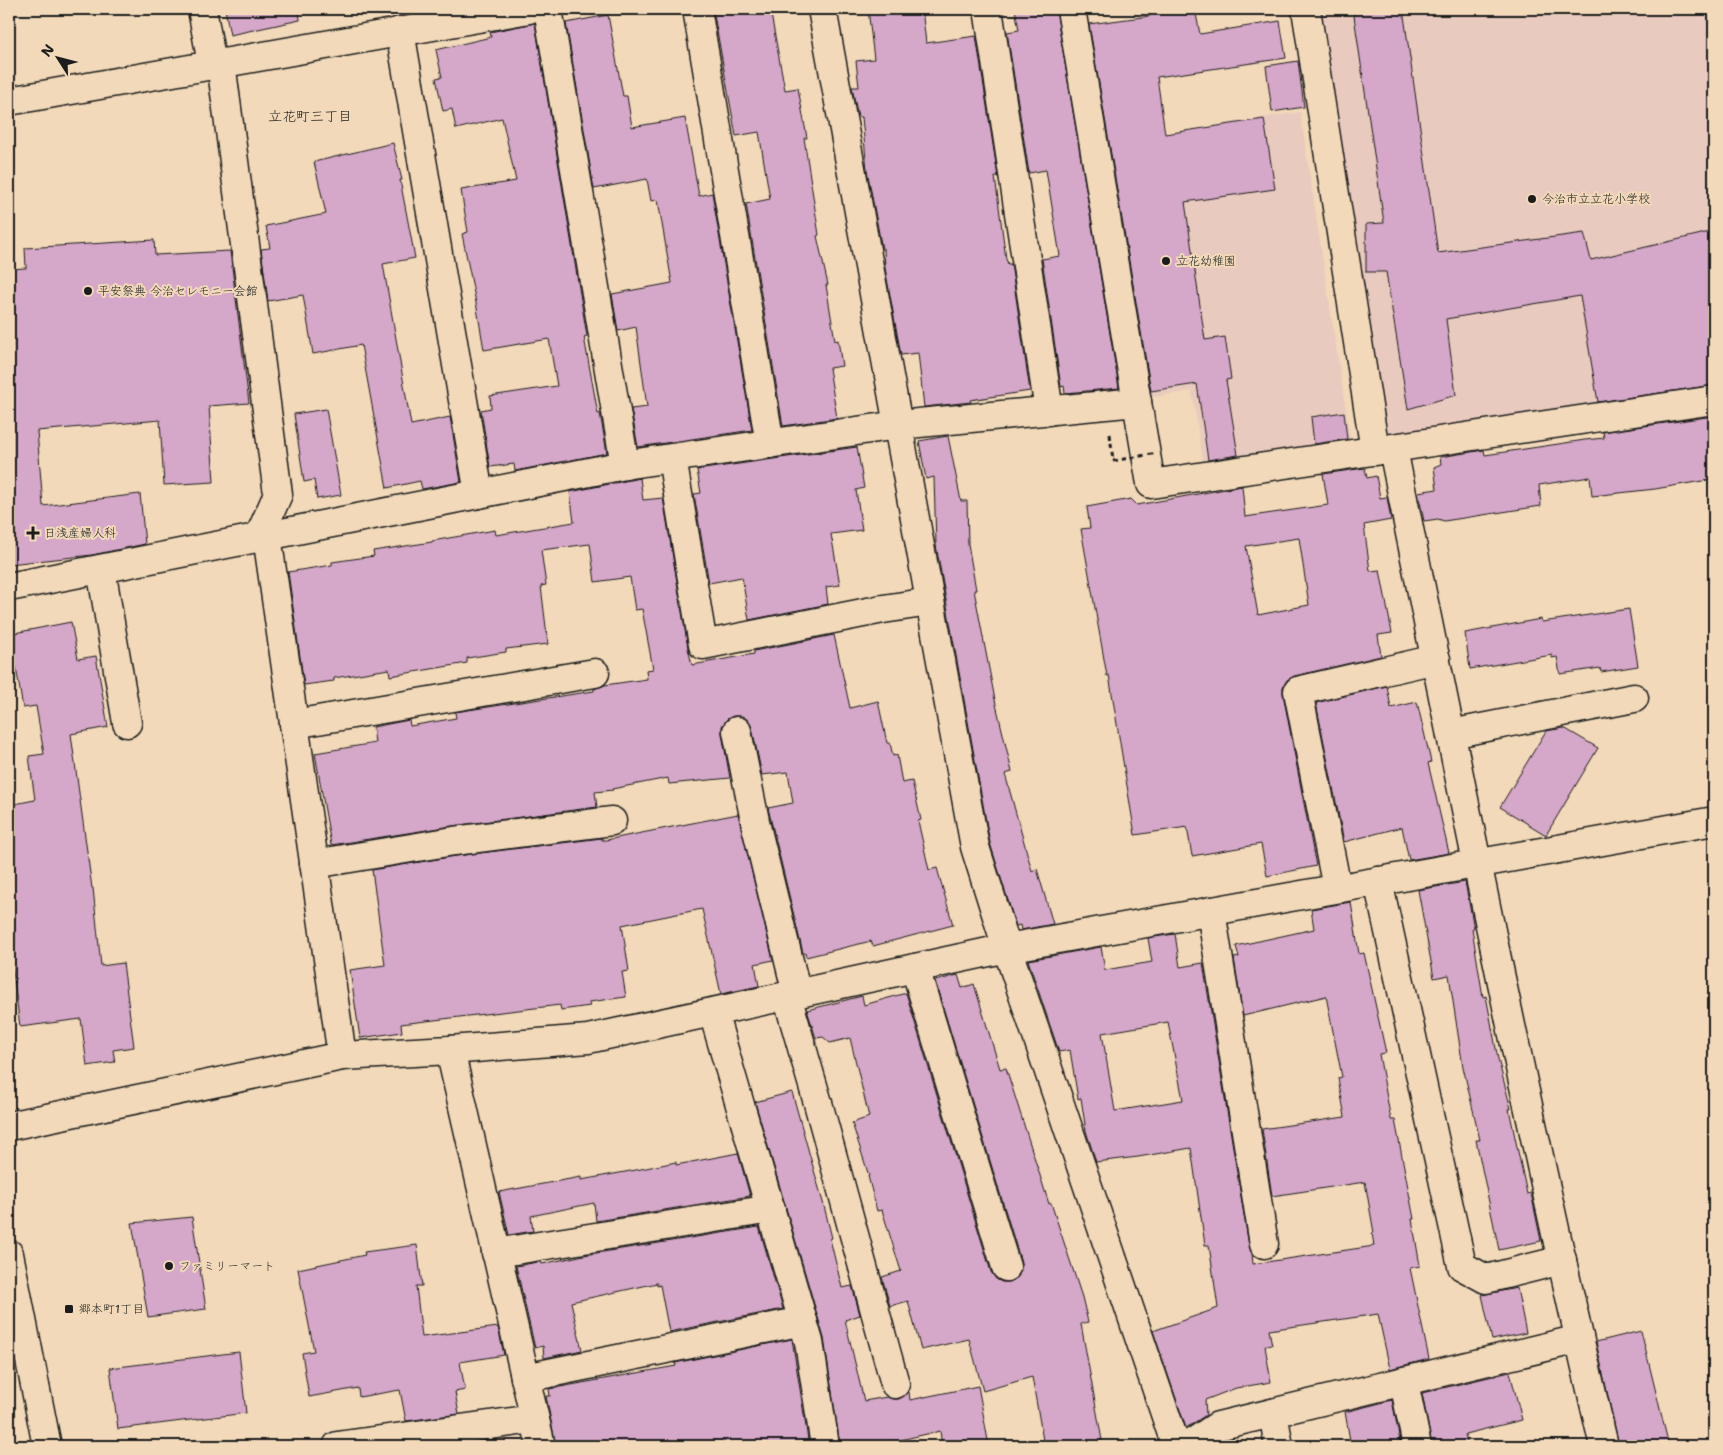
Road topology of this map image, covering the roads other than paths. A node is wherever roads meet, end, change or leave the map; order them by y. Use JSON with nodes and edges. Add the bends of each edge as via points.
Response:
{"nodes":[{"id":1,"x":202,"y":9,"type":"edge"},
{"id":2,"x":529,"y":9,"type":"edge"},
{"id":3,"x":548,"y":9,"type":"edge"},
{"id":4,"x":697,"y":9,"type":"edge"},
{"id":5,"x":822,"y":9,"type":"edge"},
{"id":6,"x":988,"y":9,"type":"edge"},
{"id":7,"x":1071,"y":9,"type":"edge"},
{"id":8,"x":1306,"y":9,"type":"edge"},
{"id":9,"x":400,"y":31,"type":"junction"},
{"id":10,"x":217,"y":63,"type":"junction"},
{"id":11,"x":9,"y":101,"type":"edge"},
{"id":12,"x":1714,"y":400,"type":"edge"},
{"id":13,"x":1137,"y":402,"type":"junction"},
{"id":14,"x":1049,"y":411,"type":"junction"},
{"id":15,"x":898,"y":425,"type":"junction"},
{"id":16,"x":770,"y":444,"type":"junction"},
{"id":17,"x":1384,"y":450,"type":"junction"},
{"id":18,"x":672,"y":458,"type":"junction"},
{"id":19,"x":625,"y":465,"type":"junction"},
{"id":20,"x":479,"y":494,"type":"junction"},
{"id":21,"x":263,"y":537,"type":"junction"},
{"id":22,"x":101,"y":568,"type":"junction"},
{"id":23,"x":9,"y":587,"type":"edge"},
{"id":24,"x":930,"y":602,"type":"junction"},
{"id":25,"x":1436,"y":659,"type":"junction"},
{"id":26,"x":595,"y":673,"type":"dead end"},
{"id":27,"x":1634,"y":698,"type":"dead end"},
{"id":28,"x":127,"y":723,"type":"dead end"},
{"id":29,"x":294,"y":724,"type":"junction"},
{"id":30,"x":737,"y":732,"type":"dead end"},
{"id":31,"x":1451,"y":734,"type":"junction"},
{"id":32,"x":612,"y":821,"type":"dead end"},
{"id":33,"x":1714,"y":821,"type":"edge"},
{"id":34,"x":1477,"y":863,"type":"junction"},
{"id":35,"x":314,"y":864,"type":"junction"},
{"id":36,"x":1378,"y":881,"type":"junction"},
{"id":37,"x":1337,"y":888,"type":"junction"},
{"id":38,"x":1211,"y":911,"type":"junction"},
{"id":39,"x":1007,"y":948,"type":"junction"},
{"id":40,"x":915,"y":968,"type":"junction"},
{"id":41,"x":792,"y":994,"type":"junction"},
{"id":42,"x":713,"y":1012,"type":"junction"},
{"id":43,"x":450,"y":1050,"type":"junction"},
{"id":44,"x":342,"y":1056,"type":"junction"},
{"id":45,"x":9,"y":1126,"type":"edge"},
{"id":46,"x":771,"y":1209,"type":"junction"},
{"id":47,"x":1264,"y":1244,"type":"dead end"},
{"id":48,"x":496,"y":1253,"type":"junction"},
{"id":49,"x":9,"y":1254,"type":"edge"},
{"id":50,"x":1562,"y":1260,"type":"junction"},
{"id":51,"x":1006,"y":1266,"type":"dead end"},
{"id":52,"x":802,"y":1321,"type":"junction"},
{"id":53,"x":1579,"y":1339,"type":"junction"},
{"id":54,"x":525,"y":1378,"type":"junction"},
{"id":55,"x":1404,"y":1382,"type":"junction"},
{"id":56,"x":895,"y":1384,"type":"dead end"},
{"id":57,"x":1273,"y":1413,"type":"junction"},
{"id":58,"x":534,"y":1419,"type":"junction"},
{"id":59,"x":47,"y":1446,"type":"edge"},
{"id":60,"x":338,"y":1446,"type":"edge"},
{"id":61,"x":541,"y":1446,"type":"edge"},
{"id":62,"x":825,"y":1446,"type":"edge"},
{"id":63,"x":1176,"y":1446,"type":"edge"},
{"id":64,"x":1188,"y":1446,"type":"edge"},
{"id":65,"x":1279,"y":1446,"type":"edge"},
{"id":66,"x":1417,"y":1446,"type":"edge"},
{"id":67,"x":1604,"y":1446,"type":"edge"}],
"edges":[{"from":1,"to":10,"type":"street"},
{"from":2,"to":9,"type":"street"},
{"from":3,"to":19,"type":"street"},
{"from":4,"to":16,"type":"street"},
{"from":5,"to":15,"type":"street"},
{"from":6,"to":14,"type":"street"},
{"from":7,"to":13,"type":"street"},
{"from":8,"to":17,"type":"street"},
{"from":9,"to":10,"type":"street"},
{"from":9,"to":20,"type":"street"},
{"from":10,"to":11,"type":"street"},
{"from":10,"to":21,"type":"street","via":[[278,494]]},
{"from":12,"to":17,"type":"street"},
{"from":13,"to":14,"type":"street"},
{"from":13,"to":17,"type":"street","via":[[1151,484]]},
{"from":14,"to":15,"type":"street"},
{"from":15,"to":16,"type":"street"},
{"from":15,"to":24,"type":"street"},
{"from":16,"to":18,"type":"street"},
{"from":17,"to":25,"type":"street"},
{"from":18,"to":19,"type":"street"},
{"from":18,"to":24,"type":"street","via":[[702,645]]},
{"from":19,"to":20,"type":"street"},
{"from":20,"to":21,"type":"street"},
{"from":21,"to":22,"type":"street"},
{"from":21,"to":29,"type":"street"},
{"from":22,"to":23,"type":"street"},
{"from":22,"to":28,"type":"street"},
{"from":24,"to":39,"type":"street","via":[[975,847]]},
{"from":25,"to":31,"type":"street"},
{"from":25,"to":37,"type":"street","via":[[1298,690]]},
{"from":26,"to":29,"type":"street"},
{"from":27,"to":31,"type":"street"},
{"from":29,"to":35,"type":"street"},
{"from":30,"to":41,"type":"street"},
{"from":31,"to":34,"type":"street"},
{"from":32,"to":35,"type":"street","via":[[454,841]]},
{"from":33,"to":34,"type":"street"},
{"from":34,"to":36,"type":"street"},
{"from":34,"to":50,"type":"street"},
{"from":35,"to":44,"type":"street"},
{"from":36,"to":37,"type":"street"},
{"from":36,"to":50,"type":"street","via":[[1462,1266],[1486,1279]]},
{"from":37,"to":38,"type":"street"},
{"from":38,"to":39,"type":"street"},
{"from":38,"to":47,"type":"street"},
{"from":39,"to":40,"type":"street"},
{"from":39,"to":63,"type":"street"},
{"from":40,"to":41,"type":"street"},
{"from":40,"to":51,"type":"street"},
{"from":41,"to":42,"type":"street"},
{"from":41,"to":56,"type":"street"},
{"from":42,"to":43,"type":"street","via":[[588,1039]]},
{"from":42,"to":46,"type":"street"},
{"from":43,"to":44,"type":"street"},
{"from":43,"to":48,"type":"street"},
{"from":44,"to":45,"type":"street"},
{"from":46,"to":48,"type":"street"},
{"from":46,"to":52,"type":"street"},
{"from":48,"to":54,"type":"street"},
{"from":49,"to":59,"type":"street"},
{"from":50,"to":53,"type":"street"},
{"from":52,"to":54,"type":"street"},
{"from":52,"to":62,"type":"street","via":[[809,1342]]},
{"from":53,"to":55,"type":"street"},
{"from":53,"to":67,"type":"street"},
{"from":54,"to":58,"type":"street"},
{"from":55,"to":57,"type":"street"},
{"from":55,"to":66,"type":"street"},
{"from":57,"to":64,"type":"street","via":[[1218,1426]]},
{"from":57,"to":65,"type":"street"},
{"from":58,"to":60,"type":"street"},
{"from":58,"to":61,"type":"street"}]}
